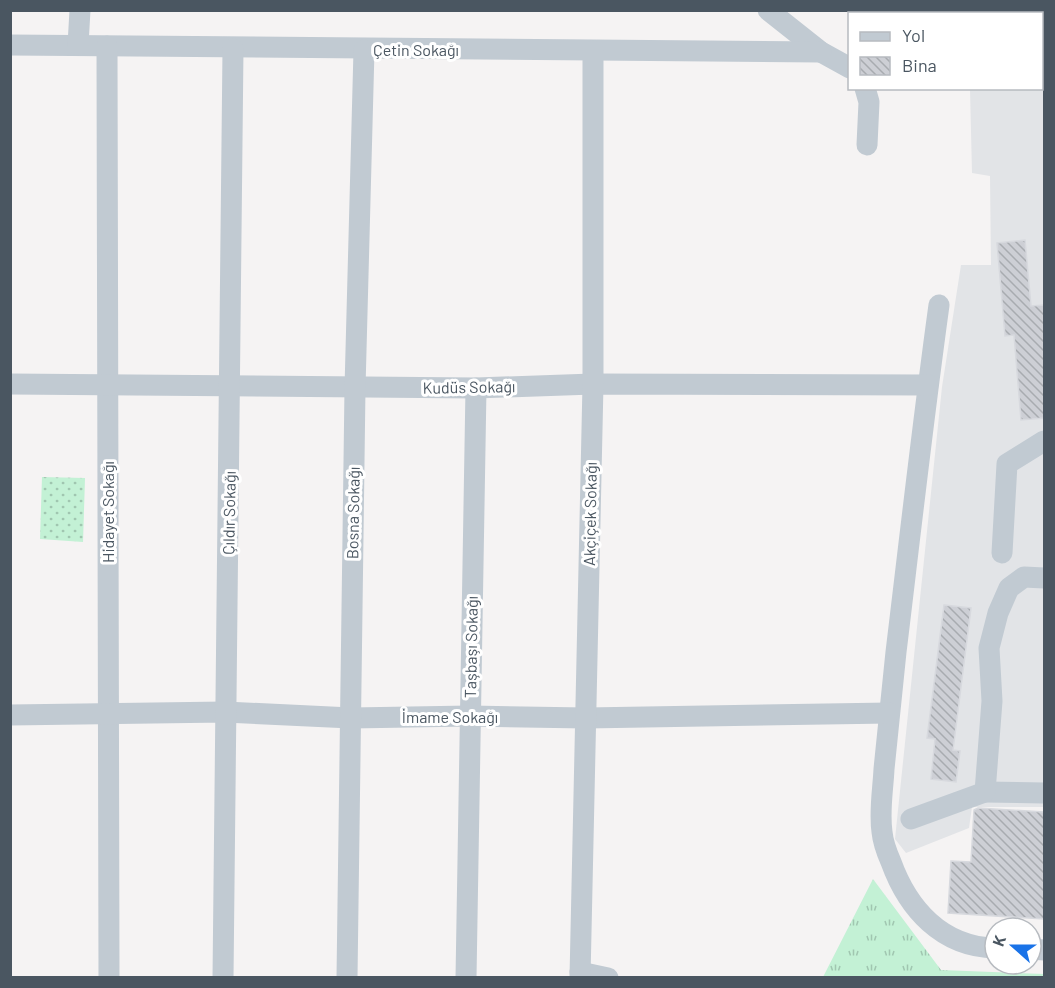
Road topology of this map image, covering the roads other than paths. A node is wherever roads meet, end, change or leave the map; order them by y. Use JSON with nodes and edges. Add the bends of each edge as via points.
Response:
{"nodes":[{"id":1,"x":80,"y":10,"type":"edge"},
{"id":2,"x":768,"y":10,"type":"edge"},
{"id":3,"x":10,"y":45,"type":"edge"},
{"id":4,"x":78,"y":45,"type":"junction"},
{"id":5,"x":107,"y":46,"type":"junction"},
{"id":6,"x":233,"y":49,"type":"junction"},
{"id":7,"x":364,"y":50,"type":"junction"},
{"id":8,"x":593,"y":51,"type":"junction"},
{"id":9,"x":821,"y":52,"type":"junction"},
{"id":10,"x":848,"y":67,"type":"edge"},
{"id":11,"x":866,"y":90,"type":"edge"},
{"id":12,"x":867,"y":145,"type":"dead end"},
{"id":13,"x":939,"y":305,"type":"dead end"},
{"id":14,"x":10,"y":384,"type":"edge"},
{"id":15,"x":593,"y":384,"type":"junction"},
{"id":16,"x":928,"y":385,"type":"junction"},
{"id":17,"x":108,"y":386,"type":"junction"},
{"id":18,"x":231,"y":386,"type":"junction"},
{"id":19,"x":355,"y":388,"type":"junction"},
{"id":20,"x":477,"y":388,"type":"junction"},
{"id":21,"x":1044,"y":441,"type":"edge"},
{"id":22,"x":1002,"y":553,"type":"dead end"},
{"id":23,"x":1044,"y":578,"type":"edge"},
{"id":24,"x":225,"y":712,"type":"junction"},
{"id":25,"x":889,"y":713,"type":"junction"},
{"id":26,"x":107,"y":714,"type":"junction"},
{"id":27,"x":10,"y":715,"type":"edge"},
{"id":28,"x":470,"y":716,"type":"junction"},
{"id":29,"x":351,"y":718,"type":"junction"},
{"id":30,"x":586,"y":718,"type":"junction"},
{"id":31,"x":985,"y":792,"type":"junction"},
{"id":32,"x":1044,"y":793,"type":"edge"},
{"id":33,"x":911,"y":819,"type":"dead end"},
{"id":34,"x":983,"y":948,"type":"edge"},
{"id":35,"x":580,"y":975,"type":"edge"},
{"id":36,"x":109,"y":978,"type":"edge"},
{"id":37,"x":224,"y":978,"type":"edge"},
{"id":38,"x":347,"y":978,"type":"edge"},
{"id":39,"x":466,"y":978,"type":"edge"},
{"id":40,"x":608,"y":978,"type":"edge"}],
"edges":[{"from":1,"to":4,"type":"street"},
{"from":2,"to":9,"type":"street"},
{"from":3,"to":4,"type":"street","name":"Çetin Sokağı"},
{"from":4,"to":5,"type":"street","name":"Çetin Sokağı"},
{"from":5,"to":6,"type":"street","name":"Çetin Sokağı"},
{"from":5,"to":17,"type":"street","name":"Hidayet Sokağı"},
{"from":6,"to":7,"type":"street","name":"Çetin Sokağı"},
{"from":6,"to":18,"type":"street","name":"Çıldır Sokağı"},
{"from":7,"to":8,"type":"street","name":"Çetin Sokağı"},
{"from":7,"to":19,"type":"street","name":"Bosna Sokağı"},
{"from":8,"to":9,"type":"street","name":"Çetin Sokağı"},
{"from":8,"to":15,"type":"street","name":"Akçiçek Sokağı"},
{"from":9,"to":10,"type":"street"},
{"from":11,"to":12,"type":"street","via":[[869,102]]},
{"from":13,"to":16,"type":"street"},
{"from":14,"to":17,"type":"street","name":"Kudüs Sokağı"},
{"from":15,"to":16,"type":"street","name":"Kudüs Sokağı"},
{"from":15,"to":20,"type":"street","name":"Kudüs Sokağı"},
{"from":15,"to":30,"type":"street","name":"Akçiçek Sokağı"},
{"from":16,"to":25,"type":"street"},
{"from":17,"to":18,"type":"street","name":"Kudüs Sokağı"},
{"from":17,"to":26,"type":"street","name":"Hidayet Sokağı"},
{"from":18,"to":19,"type":"street","name":"Kudüs Sokağı"},
{"from":18,"to":24,"type":"street","name":"Çıldır Sokağı"},
{"from":19,"to":20,"type":"street","name":"Kudüs Sokağı"},
{"from":19,"to":29,"type":"street","name":"Bosna Sokağı"},
{"from":20,"to":28,"type":"street","name":"Taşbaşı Sokağı"},
{"from":21,"to":22,"type":"street","via":[[1007,464]]},
{"from":23,"to":31,"type":"street","via":[[1024,577],[1009,588],[998,613],[989,648],[992,701]]},
{"from":24,"to":26,"type":"street","name":"İmame Sokağı"},
{"from":24,"to":29,"type":"street","name":"İmame Sokağı"},
{"from":24,"to":37,"type":"street","name":"Çıldır Sokağı"},
{"from":25,"to":30,"type":"street","name":"İmame Sokağı"},
{"from":25,"to":34,"type":"street","via":[[881,813],[882,833],[895,875],[918,913],[937,930]]},
{"from":26,"to":27,"type":"street","name":"İmame Sokağı"},
{"from":26,"to":36,"type":"street","name":"Hidayet Sokağı"},
{"from":28,"to":29,"type":"street","name":"İmame Sokağı"},
{"from":28,"to":30,"type":"street","name":"İmame Sokağı"},
{"from":28,"to":39,"type":"street","name":"Taşbaşı Sokağı"},
{"from":29,"to":38,"type":"street","name":"Bosna Sokağı"},
{"from":30,"to":35,"type":"street","name":"Akçiçek Sokağı"},
{"from":31,"to":32,"type":"street"},
{"from":31,"to":33,"type":"street"},
{"from":35,"to":40,"type":"street"}]}
